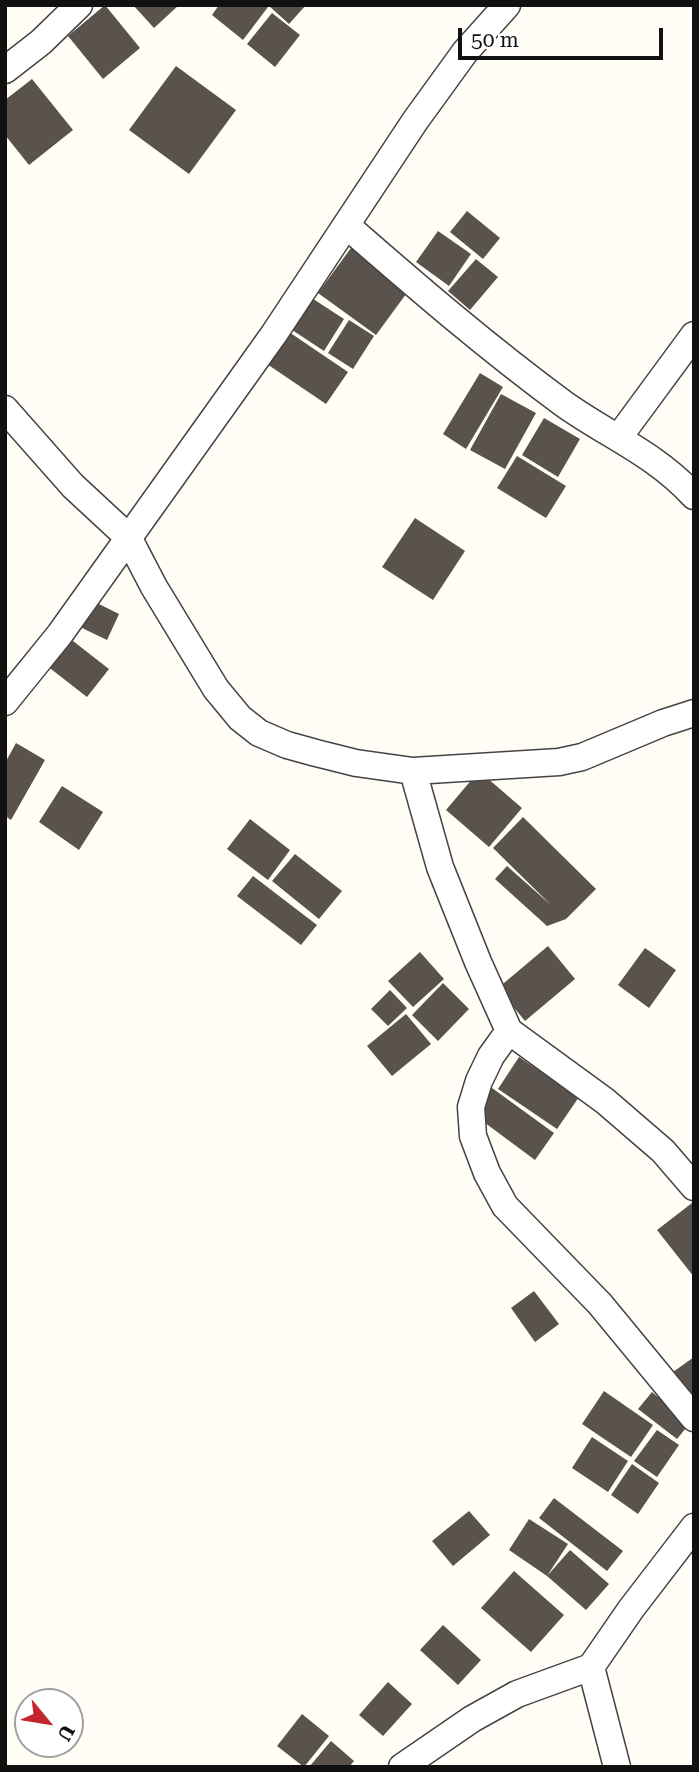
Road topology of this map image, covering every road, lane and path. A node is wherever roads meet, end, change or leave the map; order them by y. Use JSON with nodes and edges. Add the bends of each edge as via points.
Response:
{"nodes":[{"id":1,"x":79,"y":5,"type":"edge"},
{"id":2,"x":507,"y":5,"type":"edge"},
{"id":3,"x":5,"y":70,"type":"edge"},
{"id":4,"x":346,"y":225,"type":"junction"},
{"id":5,"x":694,"y":335,"type":"edge"},
{"id":6,"x":5,"y":409,"type":"edge"},
{"id":7,"x":620,"y":437,"type":"junction"},
{"id":8,"x":694,"y":496,"type":"edge"},
{"id":9,"x":128,"y":537,"type":"junction"},
{"id":10,"x":5,"y":702,"type":"edge"},
{"id":11,"x":694,"y":713,"type":"edge"},
{"id":12,"x":414,"y":771,"type":"junction"},
{"id":13,"x":509,"y":1031,"type":"junction"},
{"id":14,"x":694,"y":1187,"type":"edge"},
{"id":15,"x":694,"y":1418,"type":"edge"},
{"id":16,"x":694,"y":1527,"type":"edge"},
{"id":17,"x":591,"y":1667,"type":"junction"},
{"id":18,"x":402,"y":1767,"type":"edge"},
{"id":19,"x":617,"y":1767,"type":"edge"}],
"edges":[{"from":1,"to":3,"type":"street"},
{"from":2,"to":4,"type":"street","via":[[422,111]]},
{"from":4,"to":7,"type":"street","via":[[514,367]]},
{"from":4,"to":9,"type":"street"},
{"from":5,"to":7,"type":"street"},
{"from":6,"to":9,"type":"street","via":[[73,486]]},
{"from":7,"to":8,"type":"street","via":[[652,457]]},
{"from":9,"to":10,"type":"street"},
{"from":9,"to":12,"type":"street","via":[[216,689],[240,718],[259,733],[287,745],[356,763]]},
{"from":11,"to":12,"type":"street","via":[[559,762]]},
{"from":12,"to":13,"type":"street","via":[[440,867]]},
{"from":13,"to":14,"type":"street","via":[[604,1101],[663,1151]]},
{"from":13,"to":15,"type":"street","via":[[483,1073],[471,1107],[473,1136],[487,1173],[505,1206],[600,1304]]},
{"from":16,"to":17,"type":"street"},
{"from":17,"to":18,"type":"street","via":[[517,1694]]},
{"from":17,"to":19,"type":"street"}]}
